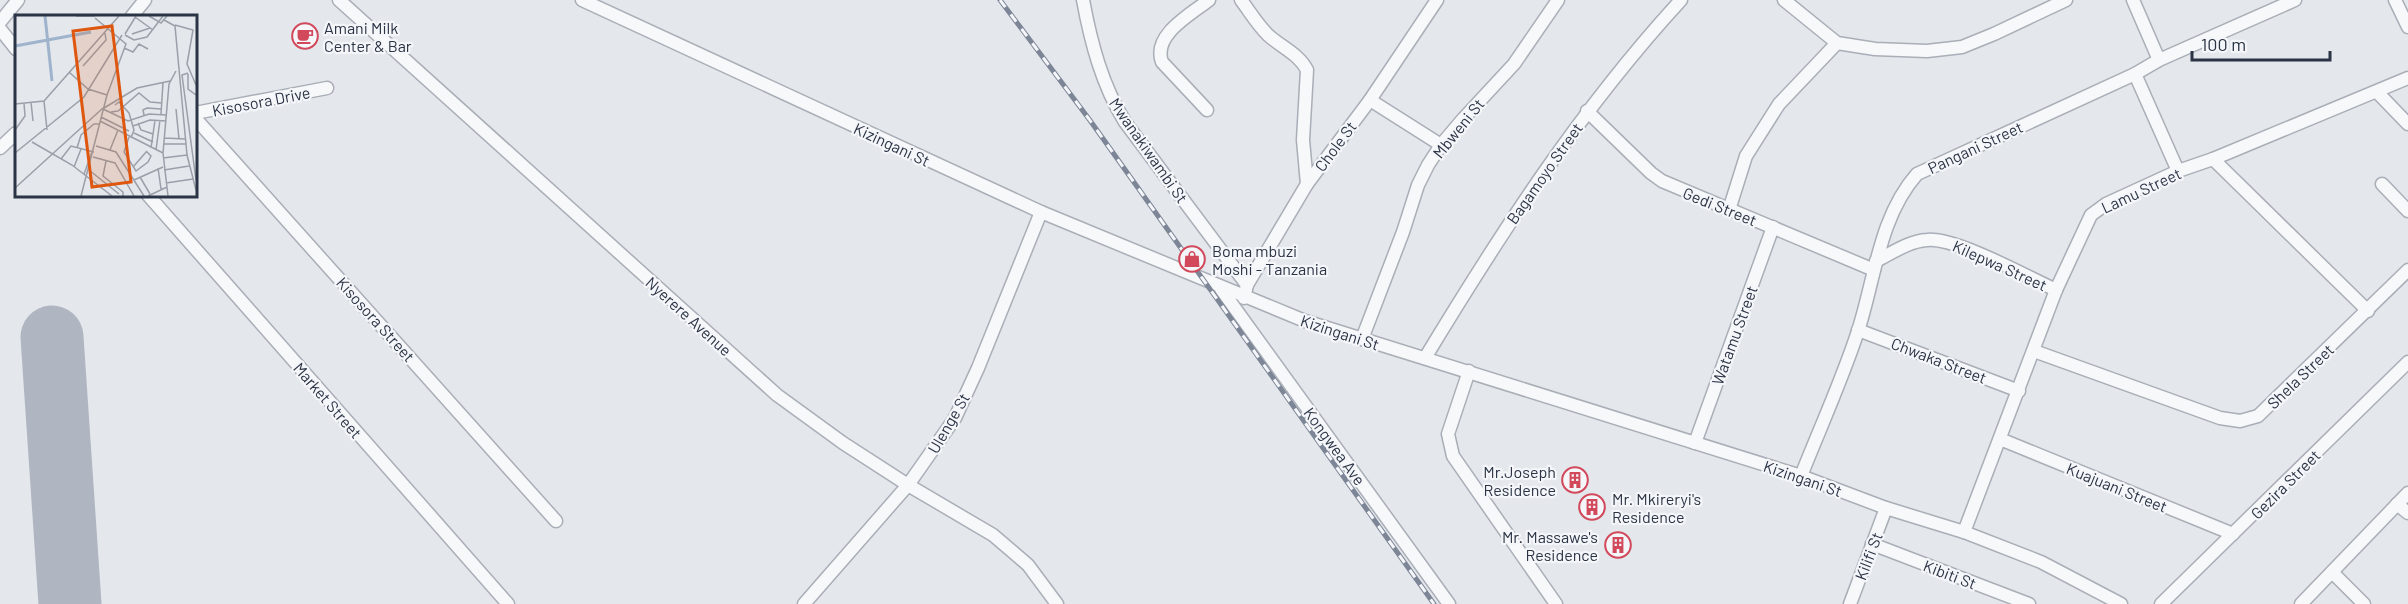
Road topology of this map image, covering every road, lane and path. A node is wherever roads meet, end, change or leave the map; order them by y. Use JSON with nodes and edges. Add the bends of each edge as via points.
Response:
{"nodes":[{"id":1,"x":18,"y":0,"type":"edge"},
{"id":2,"x":145,"y":0,"type":"edge"},
{"id":3,"x":339,"y":0,"type":"edge"},
{"id":4,"x":582,"y":0,"type":"edge"},
{"id":5,"x":1083,"y":0,"type":"edge"},
{"id":6,"x":1209,"y":0,"type":"edge"},
{"id":7,"x":1241,"y":0,"type":"edge"},
{"id":8,"x":1437,"y":0,"type":"edge"},
{"id":9,"x":1558,"y":0,"type":"edge"},
{"id":10,"x":1681,"y":0,"type":"edge"},
{"id":11,"x":1784,"y":0,"type":"edge"},
{"id":12,"x":2066,"y":0,"type":"edge"},
{"id":13,"x":2133,"y":0,"type":"edge"},
{"id":14,"x":2295,"y":0,"type":"edge"},
{"id":15,"x":2395,"y":0,"type":"edge"},
{"id":16,"x":133,"y":15,"type":"edge"},
{"id":17,"x":0,"y":22,"type":"edge"},
{"id":18,"x":2408,"y":27,"type":"edge"},
{"id":19,"x":0,"y":29,"type":"edge"},
{"id":20,"x":1837,"y":43,"type":"junction"},
{"id":21,"x":15,"y":48,"type":"edge"},
{"id":22,"x":2159,"y":60,"type":"junction"},
{"id":23,"x":2134,"y":74,"type":"junction"},
{"id":24,"x":2408,"y":78,"type":"edge"},
{"id":25,"x":327,"y":88,"type":"dead end"},
{"id":26,"x":2377,"y":92,"type":"junction"},
{"id":27,"x":1370,"y":100,"type":"junction"},
{"id":28,"x":1207,"y":110,"type":"dead end"},
{"id":29,"x":1587,"y":111,"type":"junction"},
{"id":30,"x":196,"y":116,"type":"edge"},
{"id":31,"x":196,"y":117,"type":"edge"},
{"id":32,"x":2408,"y":124,"type":"edge"},
{"id":33,"x":15,"y":134,"type":"edge"},
{"id":34,"x":1441,"y":145,"type":"junction"},
{"id":35,"x":0,"y":148,"type":"edge"},
{"id":36,"x":2213,"y":159,"type":"junction"},
{"id":37,"x":2178,"y":171,"type":"junction"},
{"id":38,"x":1307,"y":184,"type":"junction"},
{"id":39,"x":2382,"y":184,"type":"dead end"},
{"id":40,"x":149,"y":196,"type":"edge"},
{"id":41,"x":1729,"y":210,"type":"junction"},
{"id":42,"x":2408,"y":211,"type":"edge"},
{"id":43,"x":1041,"y":212,"type":"junction"},
{"id":44,"x":1773,"y":227,"type":"junction"},
{"id":45,"x":1875,"y":265,"type":"junction"},
{"id":46,"x":2408,"y":270,"type":"edge"},
{"id":47,"x":1220,"y":288,"type":"junction"},
{"id":48,"x":2056,"y":290,"type":"junction"},
{"id":49,"x":1245,"y":291,"type":"junction"},
{"id":50,"x":2368,"y":311,"type":"junction"},
{"id":51,"x":1858,"y":330,"type":"junction"},
{"id":52,"x":1362,"y":339,"type":"junction"},
{"id":53,"x":2034,"y":351,"type":"junction"},
{"id":54,"x":1425,"y":358,"type":"junction"},
{"id":55,"x":2408,"y":362,"type":"edge"},
{"id":56,"x":1468,"y":371,"type":"junction"},
{"id":57,"x":2019,"y":391,"type":"junction"},
{"id":58,"x":2001,"y":439,"type":"junction"},
{"id":59,"x":1695,"y":443,"type":"junction"},
{"id":60,"x":1801,"y":476,"type":"junction"},
{"id":61,"x":908,"y":485,"type":"junction"},
{"id":62,"x":2408,"y":493,"type":"edge"},
{"id":63,"x":2397,"y":504,"type":"junction"},
{"id":64,"x":1886,"y":508,"type":"junction"},
{"id":65,"x":2408,"y":513,"type":"edge"},
{"id":66,"x":556,"y":521,"type":"dead end"},
{"id":67,"x":1964,"y":532,"type":"junction"},
{"id":68,"x":2233,"y":534,"type":"junction"},
{"id":69,"x":1872,"y":544,"type":"junction"},
{"id":70,"x":2332,"y":572,"type":"junction"},
{"id":71,"x":508,"y":604,"type":"edge"},
{"id":72,"x":804,"y":604,"type":"edge"},
{"id":73,"x":1057,"y":604,"type":"edge"},
{"id":74,"x":1449,"y":604,"type":"edge"},
{"id":75,"x":1556,"y":604,"type":"edge"},
{"id":76,"x":1850,"y":604,"type":"edge"},
{"id":77,"x":2029,"y":604,"type":"edge"},
{"id":78,"x":2121,"y":604,"type":"edge"},
{"id":79,"x":2161,"y":604,"type":"edge"},
{"id":80,"x":2301,"y":604,"type":"edge"},
{"id":81,"x":2364,"y":604,"type":"edge"}],
"edges":[{"from":1,"to":17,"type":"street"},
{"from":2,"to":16,"type":"street"},
{"from":3,"to":61,"type":"street","name":"Nyerere Avenue","via":[[777,395]]},
{"from":4,"to":43,"type":"street","name":"Kizingani St"},
{"from":5,"to":49,"type":"street","name":"Mwanakiwambi St","via":[[1110,98]]},
{"from":6,"to":28,"type":"street","via":[[1169,32],[1160,56]]},
{"from":7,"to":38,"type":"street","via":[[1258,25],[1307,70],[1303,140]]},
{"from":8,"to":27,"type":"street","name":"Chole St"},
{"from":9,"to":34,"type":"street","name":"Mbweni St","via":[[1514,64]]},
{"from":10,"to":29,"type":"street","name":"Bagamoyo Street"},
{"from":11,"to":20,"type":"street"},
{"from":12,"to":20,"type":"street","via":[[1962,47],[1927,51]]},
{"from":13,"to":22,"type":"street"},
{"from":14,"to":22,"type":"street","name":"Pangani Street"},
{"from":15,"to":18,"type":"street"},
{"from":19,"to":21,"type":"street"},
{"from":20,"to":41,"type":"street","via":[[1779,104],[1746,156]]},
{"from":22,"to":23,"type":"street","name":"Pangani Street"},
{"from":23,"to":37,"type":"street"},
{"from":23,"to":45,"type":"street","name":"Pangani Street","via":[[1917,174],[1899,198]]},
{"from":24,"to":26,"type":"street","name":"Lamu Street"},
{"from":25,"to":30,"type":"street","name":"Kisosora Drive"},
{"from":26,"to":32,"type":"street"},
{"from":26,"to":36,"type":"street","name":"Lamu Street"},
{"from":27,"to":34,"type":"street"},
{"from":27,"to":38,"type":"street","name":"Chole St"},
{"from":29,"to":41,"type":"street","name":"Gedi Street","via":[[1651,173]]},
{"from":29,"to":54,"type":"street","name":"Bagamoyo Street","via":[[1493,246]]},
{"from":31,"to":66,"type":"street","name":"Kisosora Street"},
{"from":33,"to":35,"type":"street"},
{"from":34,"to":52,"type":"street","name":"Mbweni St","via":[[1418,185]]},
{"from":36,"to":37,"type":"street","name":"Lamu Street"},
{"from":36,"to":50,"type":"street"},
{"from":37,"to":48,"type":"street","name":"Lamu Street","via":[[2106,204],[2091,215]]},
{"from":38,"to":49,"type":"street","name":"Chole St"},
{"from":39,"to":42,"type":"street"},
{"from":40,"to":71,"type":"street","name":"Market Street"},
{"from":41,"to":44,"type":"street","name":"Gedi Street"},
{"from":43,"to":47,"type":"street","name":"Kizingani St"},
{"from":43,"to":61,"type":"street","name":"Ulenge St","via":[[955,418]]},
{"from":44,"to":45,"type":"street","name":"Gedi Street"},
{"from":44,"to":59,"type":"street","name":"Watamu Street"},
{"from":45,"to":48,"type":"street","name":"Kilepwa Street","via":[[1914,242],[1939,239]]},
{"from":45,"to":51,"type":"street","name":"Pangani Street"},
{"from":46,"to":50,"type":"street","name":"Shela Street"},
{"from":47,"to":49,"type":"street","name":"Kizingani St"},
{"from":47,"to":74,"type":"street","name":"Kongwea Ave"},
{"from":48,"to":53,"type":"street","name":"Lamu Street"},
{"from":49,"to":52,"type":"street","name":"Kizingani St","via":[[1305,321]]},
{"from":50,"to":53,"type":"street","name":"Shela Street","via":[[2258,416],[2240,421],[2220,418]]},
{"from":51,"to":57,"type":"street","name":"Chwaka Street"},
{"from":51,"to":60,"type":"street","name":"Pangani Street"},
{"from":52,"to":54,"type":"street","name":"Kizingani St"},
{"from":53,"to":57,"type":"street","name":"Lamu Street"},
{"from":54,"to":56,"type":"street","name":"Kizingani St"},
{"from":55,"to":68,"type":"street","name":"Gezira Street"},
{"from":56,"to":59,"type":"street","name":"Kizingani St"},
{"from":56,"to":75,"type":"street","via":[[1448,434],[1453,456]]},
{"from":57,"to":58,"type":"street","name":"Lamu Street"},
{"from":58,"to":67,"type":"street","name":"Lamu Street"},
{"from":58,"to":68,"type":"street","name":"Kuajuani Street"},
{"from":59,"to":60,"type":"street","name":"Kizingani St"},
{"from":60,"to":64,"type":"street","name":"Kizingani St"},
{"from":61,"to":72,"type":"street","name":"Ulenge St"},
{"from":61,"to":73,"type":"street","name":"Nyerere Avenue","via":[[993,535],[1028,565]]},
{"from":62,"to":63,"type":"street"},
{"from":63,"to":65,"type":"street"},
{"from":63,"to":70,"type":"street"},
{"from":64,"to":67,"type":"street","name":"Kizingani St"},
{"from":64,"to":69,"type":"street","name":"Kilifi St"},
{"from":67,"to":78,"type":"street","name":"Kizingani St","via":[[2041,562]]},
{"from":68,"to":79,"type":"street","name":"Gezira Street"},
{"from":69,"to":76,"type":"street","name":"Kilifi St"},
{"from":69,"to":77,"type":"street","name":"Kibiti St"},
{"from":70,"to":80,"type":"street"},
{"from":70,"to":81,"type":"street"}]}
